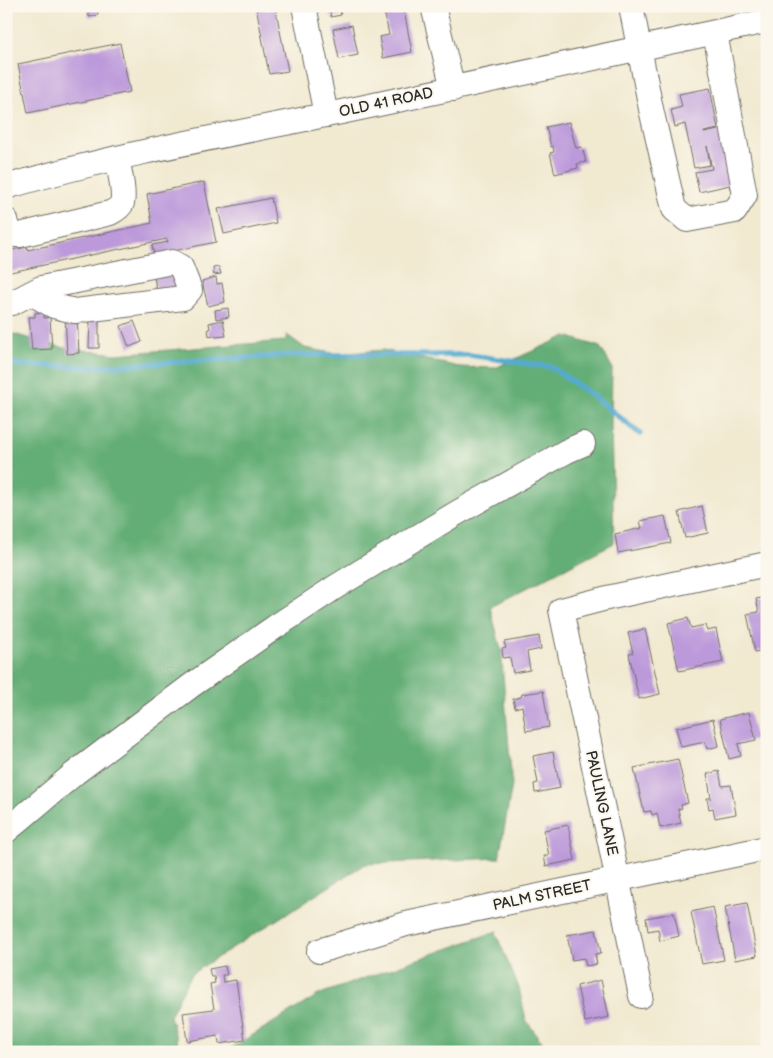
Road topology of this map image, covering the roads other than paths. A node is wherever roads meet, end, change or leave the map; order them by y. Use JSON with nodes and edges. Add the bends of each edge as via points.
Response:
{"nodes":[{"id":1,"x":304,"y":6,"type":"edge"},
{"id":2,"x":433,"y":6,"type":"edge"},
{"id":3,"x":631,"y":6,"type":"edge"},
{"id":4,"x":762,"y":17,"type":"edge"},
{"id":5,"x":714,"y":33,"type":"junction"},
{"id":6,"x":640,"y":49,"type":"junction"},
{"id":7,"x":453,"y":89,"type":"junction"},
{"id":8,"x":326,"y":115,"type":"junction"},
{"id":9,"x":118,"y":158,"type":"junction"},
{"id":10,"x":6,"y":187,"type":"edge"},
{"id":11,"x":6,"y":220,"type":"edge"},
{"id":12,"x":31,"y":293,"type":"junction"},
{"id":13,"x":6,"y":303,"type":"edge"},
{"id":14,"x":584,"y":444,"type":"dead end"},
{"id":15,"x":767,"y":564,"type":"edge"},
{"id":16,"x":6,"y":831,"type":"edge"},
{"id":17,"x":767,"y":848,"type":"edge"},
{"id":18,"x":617,"y":879,"type":"junction"},
{"id":19,"x":319,"y":951,"type":"dead end"},
{"id":20,"x":641,"y":996,"type":"dead end"}],
"edges":[{"from":1,"to":8,"type":"street"},
{"from":2,"to":7,"type":"street"},
{"from":3,"to":6,"type":"street"},
{"from":4,"to":5,"type":"street","name":"OLD 41 ROAD"},
{"from":5,"to":6,"type":"street","name":"OLD 41 ROAD"},
{"from":5,"to":6,"type":"street","via":[[745,195],[735,211],[687,220],[674,210],[650,109]]},
{"from":6,"to":7,"type":"street","name":"OLD 41 ROAD"},
{"from":7,"to":8,"type":"street","name":"OLD 41 ROAD"},
{"from":8,"to":9,"type":"street","name":"OLD 41 ROAD"},
{"from":9,"to":10,"type":"street","name":"OLD 41 ROAD"},
{"from":9,"to":11,"type":"street","via":[[122,204],[116,210],[20,235],[9,231]]},
{"from":12,"to":12,"type":"street","via":[[41,288],[172,262],[181,267],[190,290],[183,298],[75,311],[54,306]]},
{"from":12,"to":13,"type":"street"},
{"from":14,"to":16,"type":"street","via":[[455,514],[275,627],[76,772]]},
{"from":15,"to":18,"type":"street","name":"PAULING LANE","via":[[561,610]]},
{"from":17,"to":18,"type":"street","name":"PALM STREET"},
{"from":18,"to":19,"type":"street","name":"PALM STREET","via":[[406,924]]},
{"from":18,"to":20,"type":"street","name":"PAULING LANE"}]}
